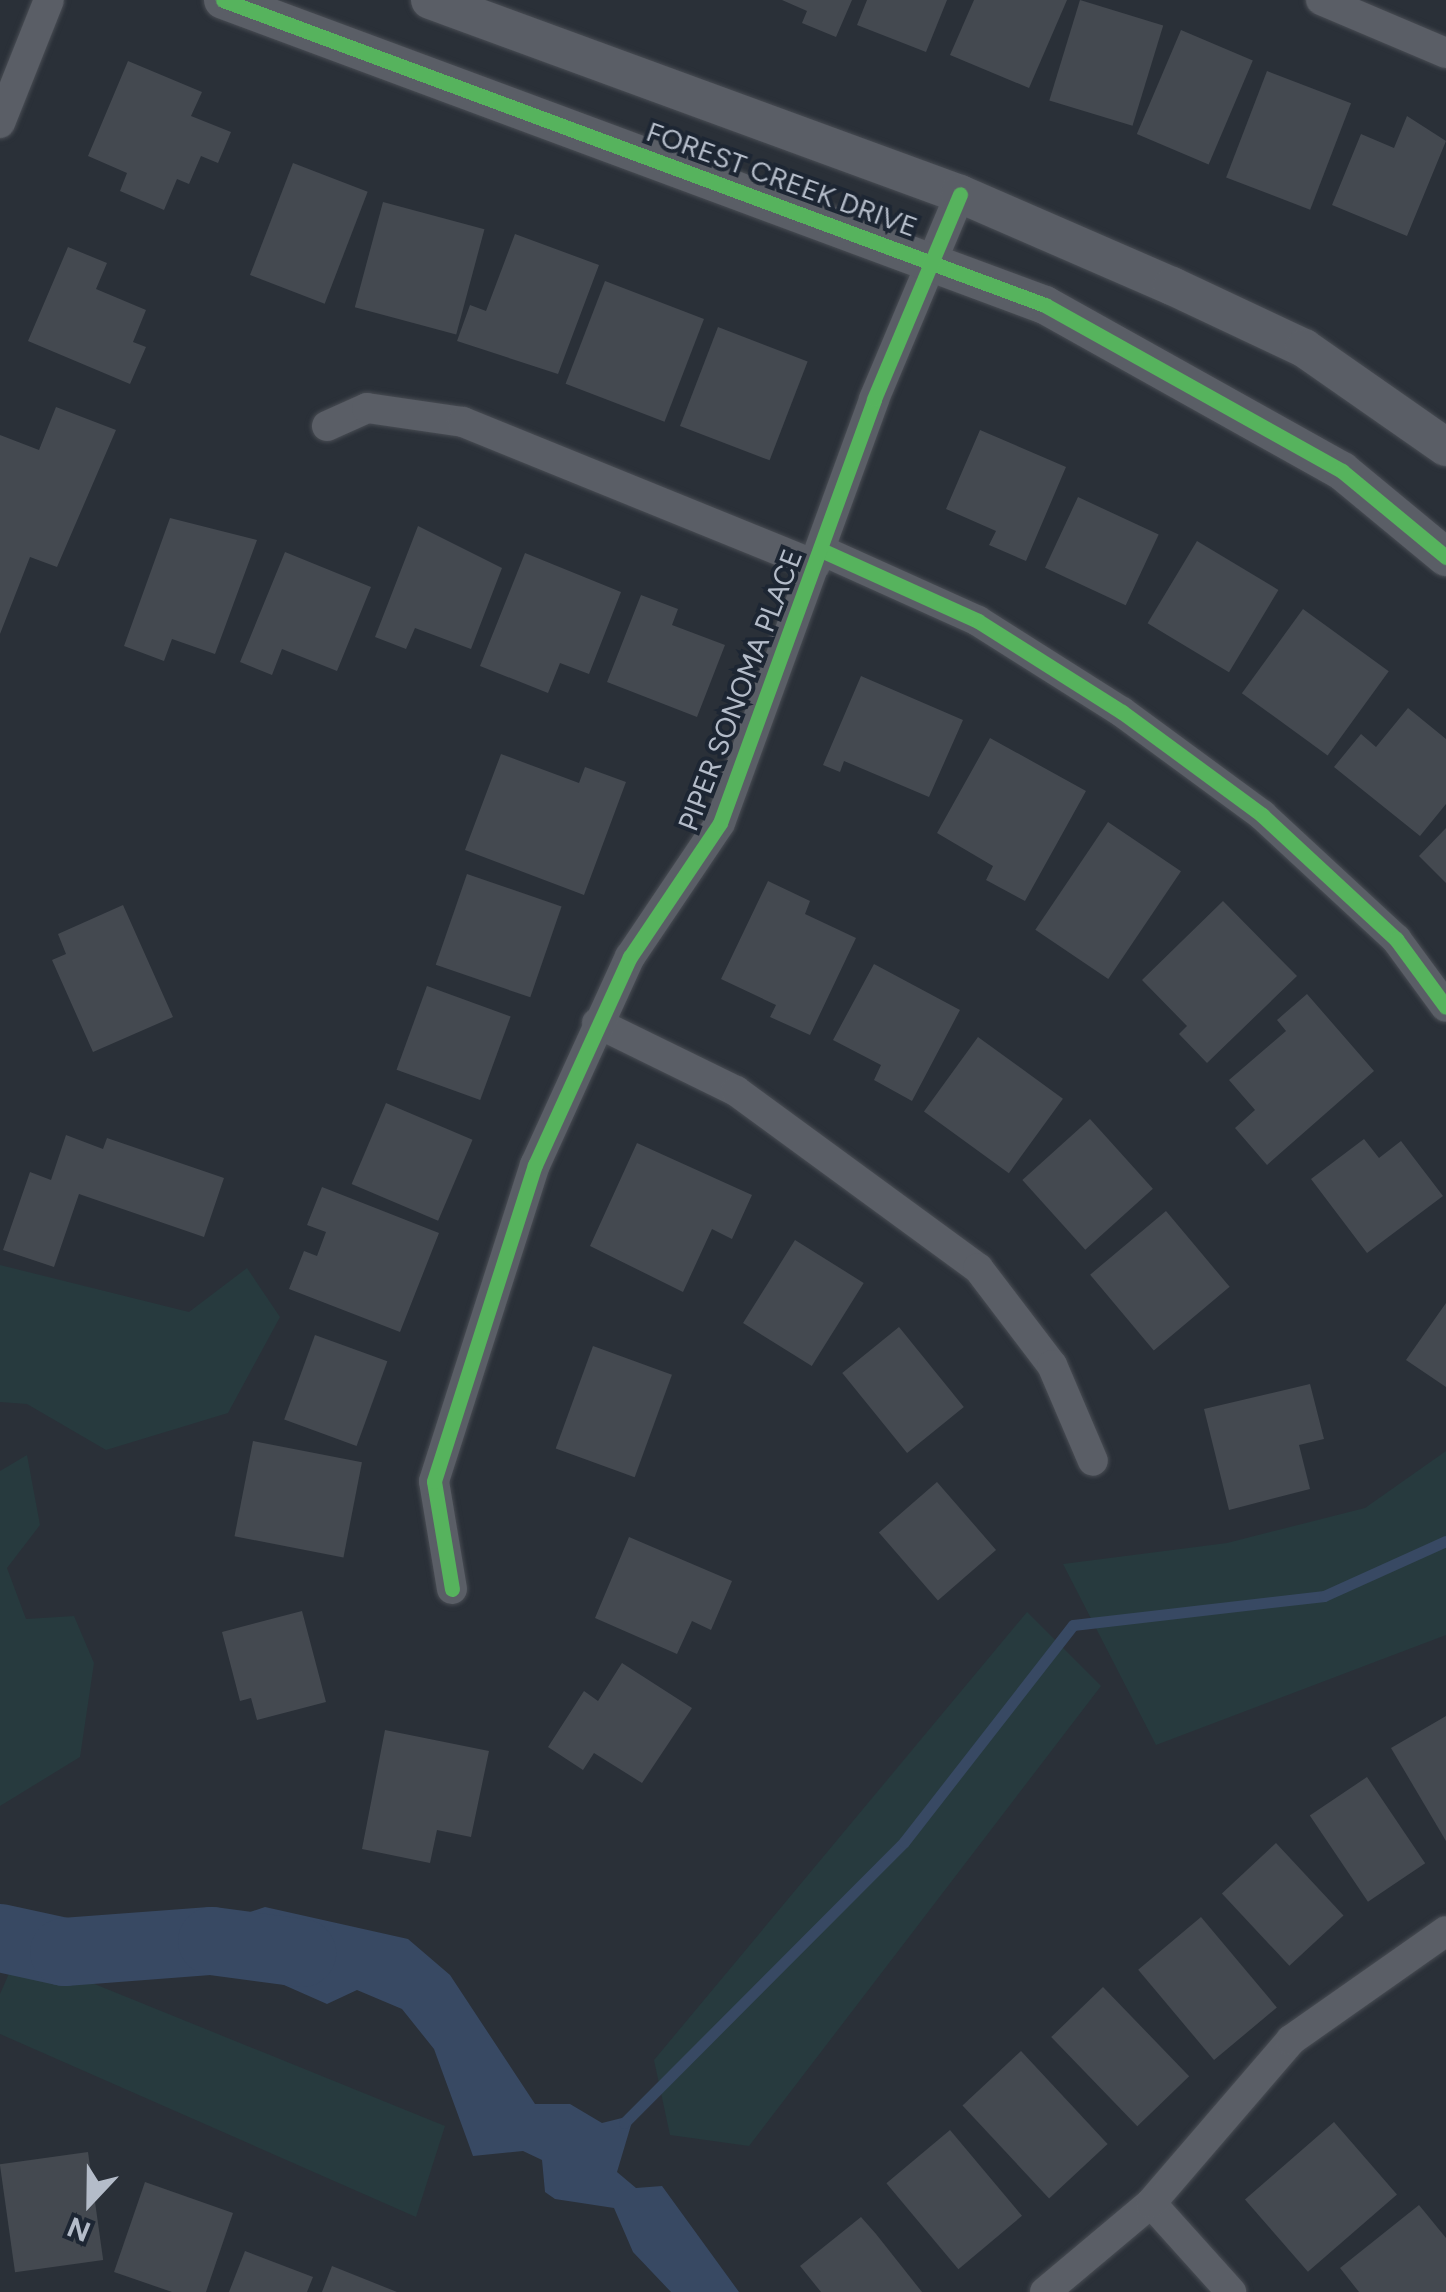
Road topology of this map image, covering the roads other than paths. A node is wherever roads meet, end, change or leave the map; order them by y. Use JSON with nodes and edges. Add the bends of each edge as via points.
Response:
{"nodes":[{"id":1,"x":48,"y":0,"type":"edge"},
{"id":2,"x":224,"y":0,"type":"edge"},
{"id":3,"x":430,"y":0,"type":"edge"},
{"id":4,"x":1320,"y":0,"type":"edge"},
{"id":5,"x":1446,"y":52,"type":"edge"},
{"id":6,"x":0,"y":123,"type":"edge"},
{"id":7,"x":960,"y":194,"type":"junction"},
{"id":8,"x":934,"y":261,"type":"junction"},
{"id":9,"x":327,"y":426,"type":"dead end"},
{"id":10,"x":1446,"y":447,"type":"edge"},
{"id":11,"x":1446,"y":557,"type":"edge"},
{"id":12,"x":818,"y":558,"type":"junction"},
{"id":13,"x":1446,"y":1008,"type":"edge"},
{"id":14,"x":597,"y":1023,"type":"junction"},
{"id":15,"x":1093,"y":1461,"type":"dead end"},
{"id":16,"x":452,"y":1589,"type":"dead end"},
{"id":17,"x":1446,"y":1931,"type":"edge"},
{"id":18,"x":1151,"y":2203,"type":"junction"},
{"id":19,"x":1045,"y":2292,"type":"edge"},
{"id":20,"x":1232,"y":2292,"type":"edge"}],
"edges":[{"from":1,"to":6,"type":"street"},
{"from":2,"to":8,"type":"street","name":"FOREST CREEK DRIVE"},
{"from":3,"to":7,"type":"street","name":"FOREST CREEK DRIVE"},
{"from":4,"to":5,"type":"street"},
{"from":7,"to":8,"type":"street","name":"PIPER SONOMA PLACE"},
{"from":7,"to":10,"type":"street","name":"FOREST CREEK DRIVE","via":[[1304,348]]},
{"from":8,"to":11,"type":"street","name":"FOREST CREEK DRIVE","via":[[1204,387],[1342,471]]},
{"from":8,"to":12,"type":"street","name":"PIPER SONOMA PLACE"},
{"from":9,"to":12,"type":"street","via":[[367,408],[463,422]]},
{"from":12,"to":13,"type":"street","via":[[978,620],[1122,712],[1262,815],[1396,939]]},
{"from":12,"to":14,"type":"street","name":"PIPER SONOMA PLACE","via":[[720,823]]},
{"from":14,"to":15,"type":"street","via":[[736,1091],[978,1268],[1052,1366]]},
{"from":14,"to":16,"type":"street","name":"PIPER SONOMA PLACE","via":[[512,1231],[434,1481]]},
{"from":17,"to":18,"type":"street","via":[[1291,2040]]},
{"from":18,"to":19,"type":"street"},
{"from":18,"to":20,"type":"street"}]}
